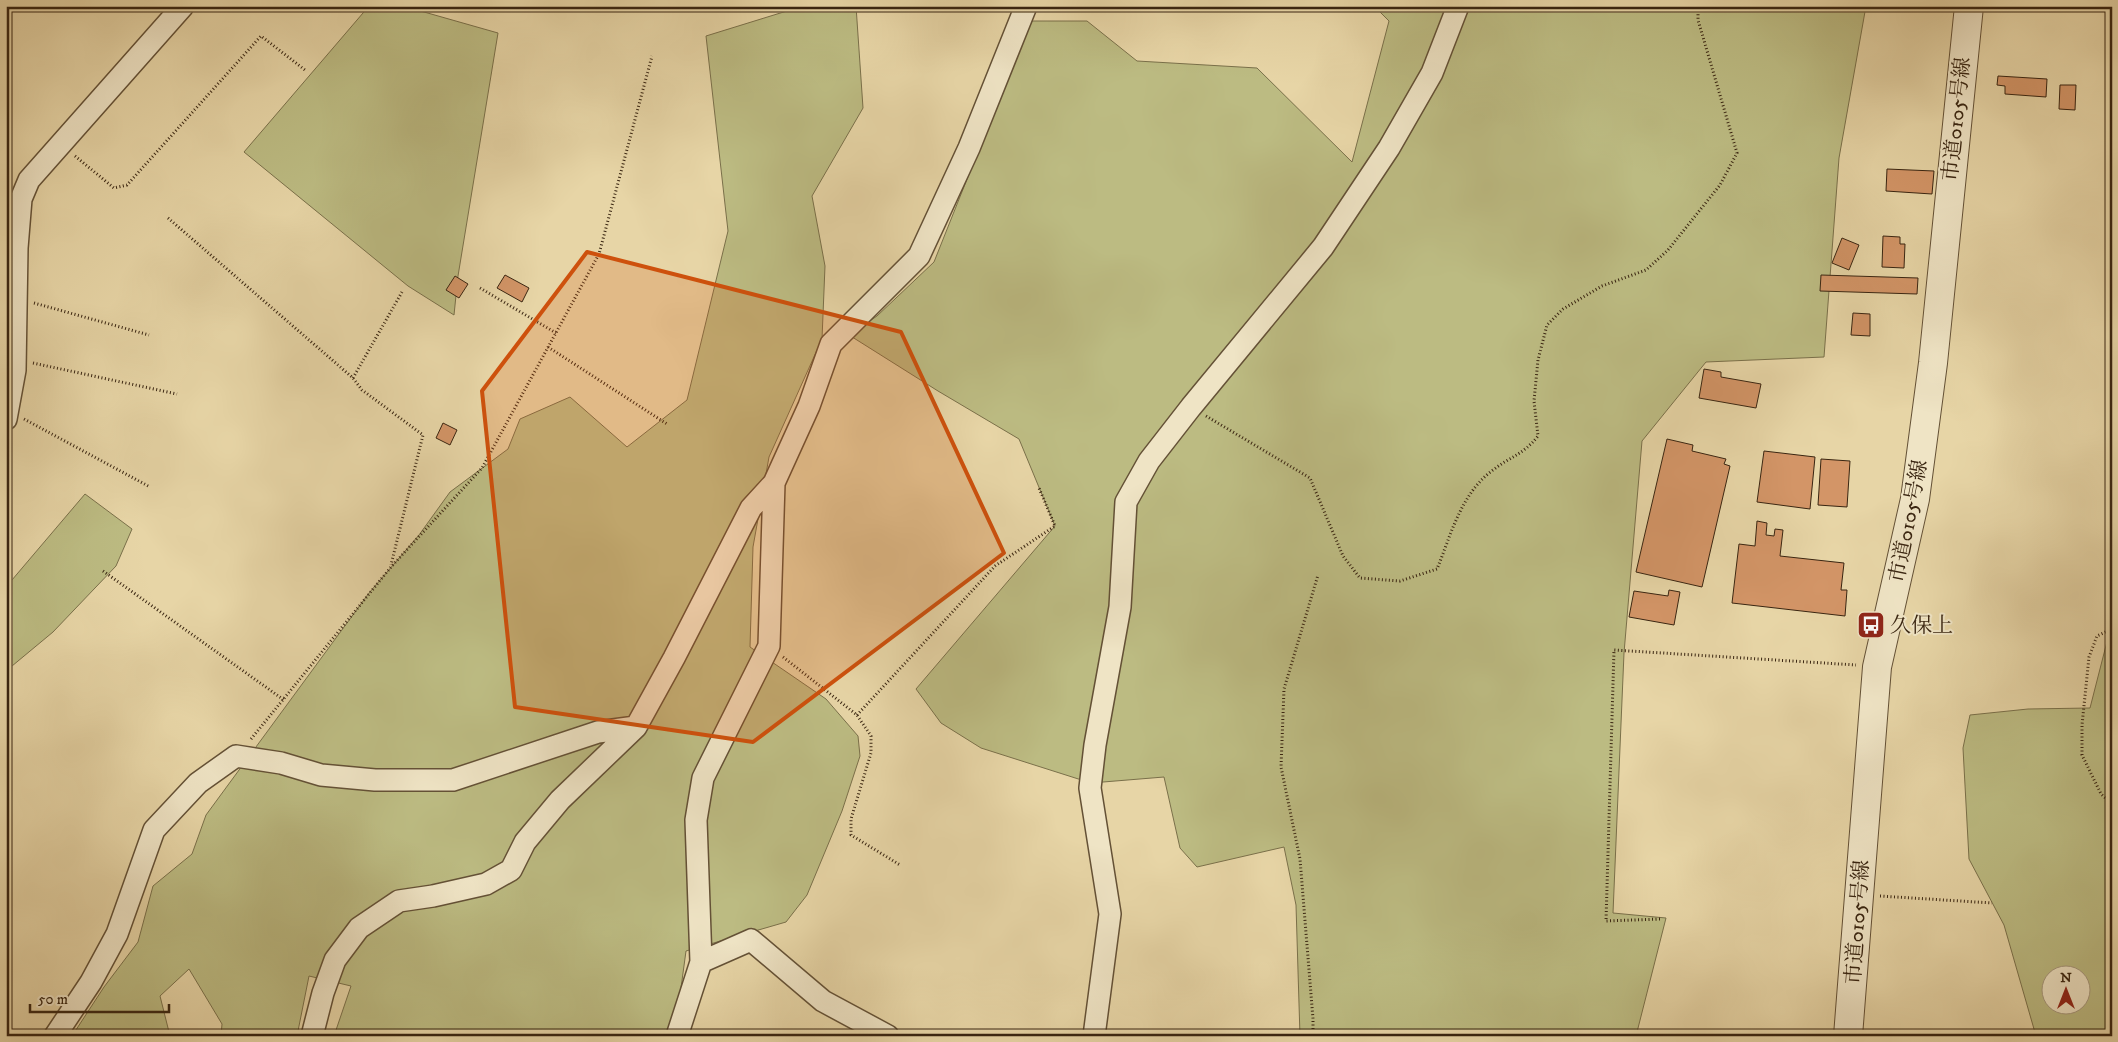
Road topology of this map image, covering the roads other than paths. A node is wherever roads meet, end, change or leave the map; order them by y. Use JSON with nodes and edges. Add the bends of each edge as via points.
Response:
{"nodes":[{"id":1,"x":183,"y":6,"type":"edge"},
{"id":2,"x":1026,"y":6,"type":"edge"},
{"id":3,"x":1458,"y":6,"type":"edge"},
{"id":4,"x":1969,"y":6,"type":"edge"},
{"id":5,"x":7,"y":415,"type":"edge"},
{"id":6,"x":774,"y":483,"type":"junction"},
{"id":7,"x":636,"y":726,"type":"junction"},
{"id":8,"x":701,"y":962,"type":"junction"},
{"id":9,"x":55,"y":1036,"type":"edge"},
{"id":10,"x":312,"y":1036,"type":"edge"},
{"id":11,"x":676,"y":1036,"type":"edge"},
{"id":12,"x":888,"y":1036,"type":"edge"},
{"id":13,"x":1094,"y":1036,"type":"edge"},
{"id":14,"x":1848,"y":1036,"type":"edge"}],
"edges":[{"from":1,"to":5,"type":"street","via":[[30,180],[21,200],[15,359]]},
{"from":2,"to":6,"type":"street","via":[[969,148],[919,256],[832,344],[809,406]]},
{"from":3,"to":13,"type":"street","via":[[1432,73],[1389,148],[1323,248],[1191,407],[1149,462],[1126,502],[1120,607],[1090,788],[1110,914]]},
{"from":4,"to":14,"type":"street","name":"市道0105号線","via":[[1933,363],[1915,499],[1877,667]]},
{"from":6,"to":7,"type":"street","via":[[751,508]]},
{"from":6,"to":8,"type":"street","via":[[769,646],[703,778],[696,820]]},
{"from":7,"to":9,"type":"street","via":[[598,732],[453,780],[375,780],[322,775],[280,763],[236,756],[198,783],[154,830],[117,934],[91,982]]},
{"from":7,"to":10,"type":"street","via":[[560,800],[524,842],[511,870],[486,884],[399,901],[359,928],[335,960]]},
{"from":8,"to":11,"type":"street"},
{"from":8,"to":12,"type":"street","via":[[751,940],[823,1001]]}]}
